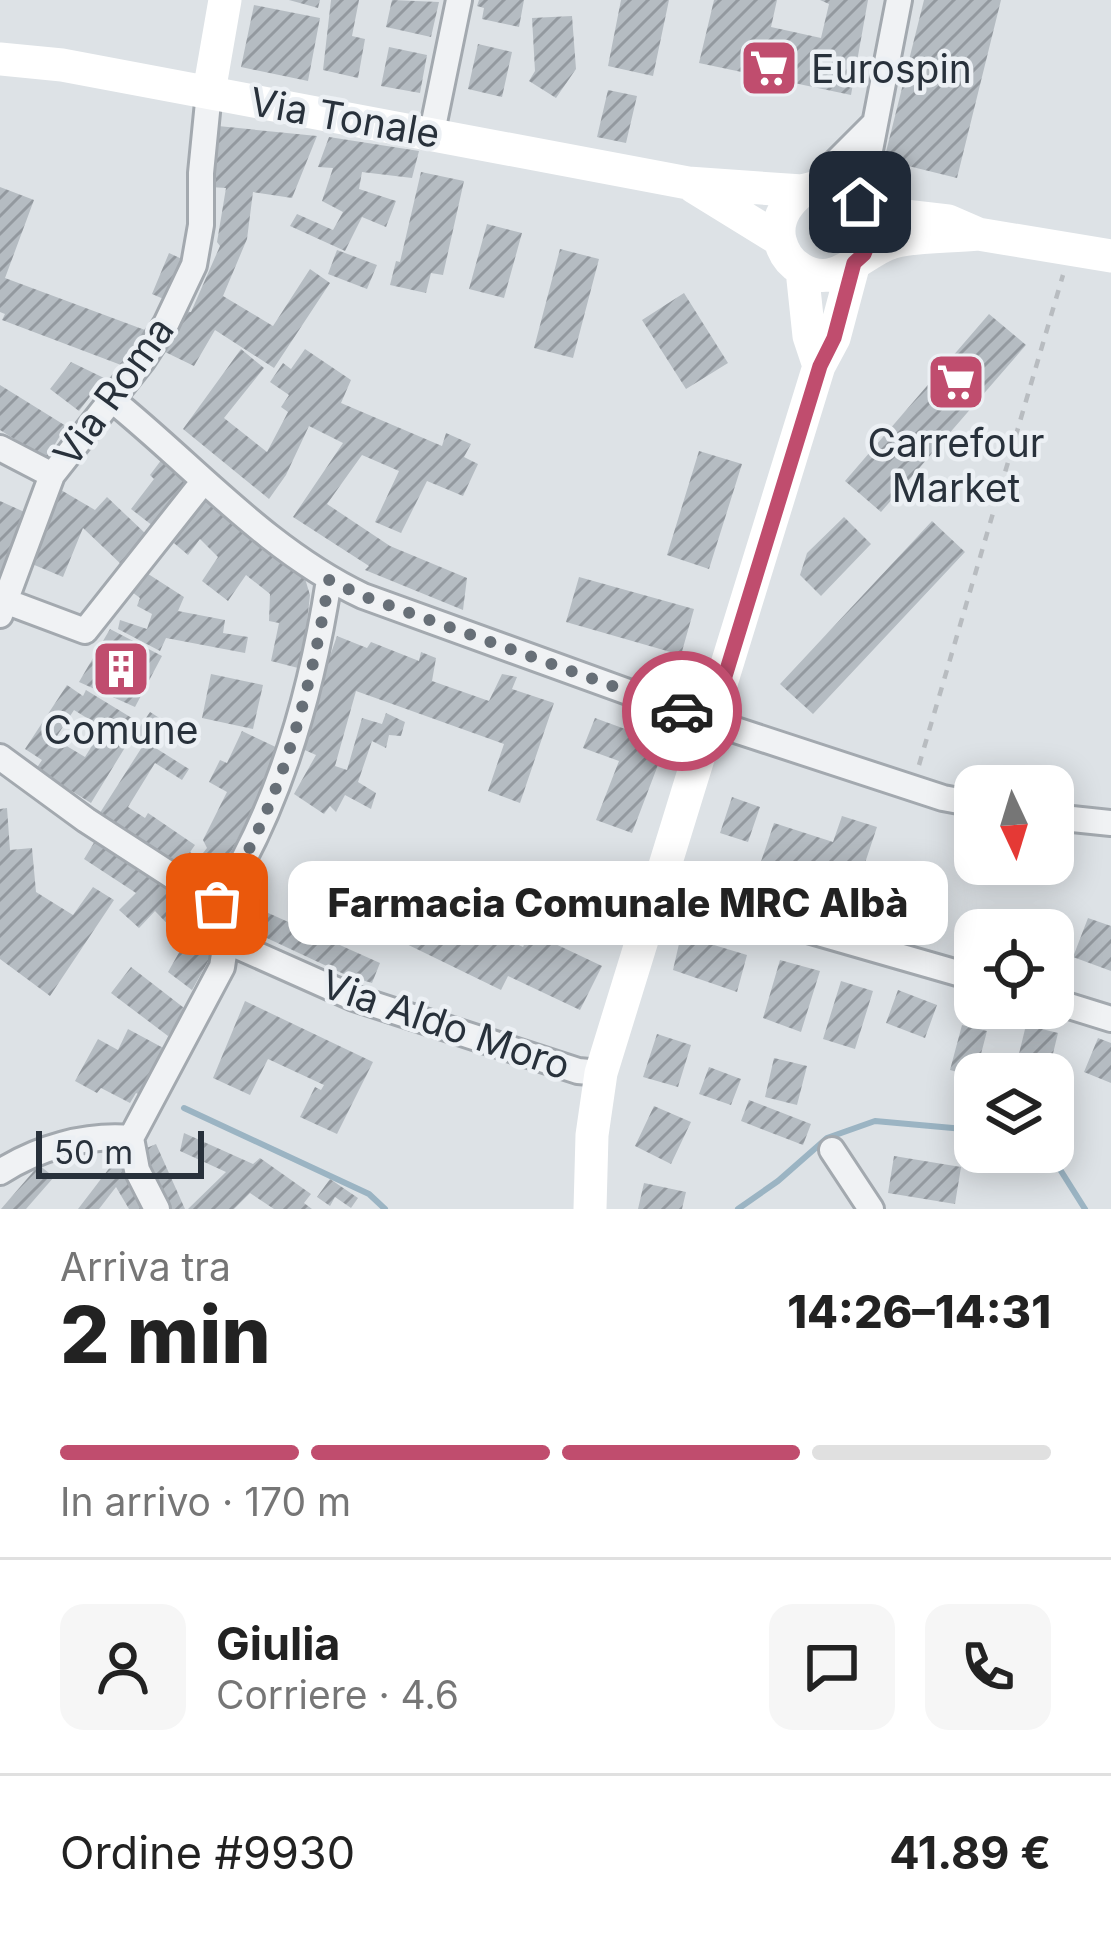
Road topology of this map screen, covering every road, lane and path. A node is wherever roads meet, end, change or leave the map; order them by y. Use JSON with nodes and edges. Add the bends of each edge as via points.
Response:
{"nodes":[{"id":1,"x":225,"y":0,"type":"edge"},
{"id":2,"x":459,"y":0,"type":"edge"},
{"id":3,"x":899,"y":0,"type":"edge"},
{"id":4,"x":0,"y":59,"type":"edge"},
{"id":5,"x":209,"y":92,"type":"junction"},
{"id":6,"x":873,"y":125,"type":"junction"},
{"id":7,"x":432,"y":132,"type":"junction"},
{"id":8,"x":688,"y":183,"type":"junction"},
{"id":9,"x":814,"y":188,"type":"junction"},
{"id":10,"x":861,"y":204,"type":"junction"},
{"id":11,"x":978,"y":233,"type":"junction"},
{"id":12,"x":780,"y":240,"type":"junction"},
{"id":13,"x":1071,"y":249,"type":"junction"},
{"id":14,"x":1111,"y":256,"type":"edge"},
{"id":15,"x":859,"y":259,"type":"junction"},
{"id":16,"x":802,"y":270,"type":"junction"},
{"id":17,"x":820,"y":366,"type":"junction"},
{"id":18,"x":111,"y":399,"type":"junction"},
{"id":19,"x":0,"y":448,"type":"edge"},
{"id":20,"x":52,"y":475,"type":"junction"},
{"id":21,"x":203,"y":482,"type":"junction"},
{"id":22,"x":329,"y":580,"type":"junction"},
{"id":23,"x":3,"y":601,"type":"edge"},
{"id":24,"x":711,"y":722,"type":"junction"},
{"id":25,"x":0,"y":757,"type":"edge"},
{"id":26,"x":912,"y":788,"type":"junction"},
{"id":27,"x":954,"y":799,"type":"edge"},
{"id":28,"x":1074,"y":820,"type":"edge"},
{"id":29,"x":1111,"y":823,"type":"edge"},
{"id":30,"x":658,"y":887,"type":"junction"},
{"id":31,"x":217,"y":904,"type":"junction"},
{"id":32,"x":226,"y":941,"type":"junction"},
{"id":33,"x":954,"y":972,"type":"edge"},
{"id":34,"x":1074,"y":1007,"type":"edge"},
{"id":35,"x":1111,"y":1018,"type":"edge"},
{"id":36,"x":601,"y":1073,"type":"junction"},
{"id":37,"x":131,"y":1138,"type":"junction"},
{"id":38,"x":832,"y":1150,"type":"dead end"},
{"id":39,"x":0,"y":1172,"type":"edge"},
{"id":40,"x":157,"y":1209,"type":"edge"},
{"id":41,"x":590,"y":1209,"type":"edge"},
{"id":42,"x":871,"y":1209,"type":"edge"}],
"edges":[{"from":1,"to":5,"type":"main road"},
{"from":2,"to":7,"type":"street"},
{"from":3,"to":6,"type":"street"},
{"from":4,"to":5,"type":"main road","name":"Via Tonale"},
{"from":5,"to":7,"type":"main road","name":"Via Tonale"},
{"from":5,"to":18,"type":"street","name":"Via Roma","via":[[194,265],[166,323]]},
{"from":6,"to":9,"type":"street"},
{"from":6,"to":10,"type":"street"},
{"from":7,"to":8,"type":"main road","name":"Via Tonale"},
{"from":8,"to":9,"type":"main road","name":"Via Tonale"},
{"from":8,"to":12,"type":"main road","name":"Via Tonale"},
{"from":9,"to":10,"type":"main road","name":"Via Tonale","via":[[841,188]]},
{"from":9,"to":12,"type":"main road","via":[[782,214]]},
{"from":10,"to":11,"type":"main road","name":"Via Tonale"},
{"from":10,"to":15,"type":"main road","via":[[870,229]]},
{"from":11,"to":13,"type":"main road","name":"Via Tonale"},
{"from":11,"to":15,"type":"main road","name":"Via Tonale","via":[[896,242]]},
{"from":12,"to":16,"type":"main road","name":"Via Tonale"},
{"from":13,"to":14,"type":"main road","name":"Via Tonale"},
{"from":13,"to":26,"type":"path"},
{"from":15,"to":16,"type":"main road","name":"Via Tonale","via":[[835,275]]},
{"from":15,"to":17,"type":"main road"},
{"from":16,"to":17,"type":"main road"},
{"from":17,"to":24,"type":"main road"},
{"from":18,"to":20,"type":"street","name":"Via Roma"},
{"from":18,"to":21,"type":"street"},
{"from":19,"to":20,"type":"street"},
{"from":20,"to":23,"type":"street","name":"Via Roma"},
{"from":21,"to":22,"type":"street"},
{"from":21,"to":23,"type":"street","via":[[86,631]]},
{"from":22,"to":24,"type":"street"},
{"from":22,"to":31,"type":"street","via":[[295,728],[240,871]]},
{"from":24,"to":26,"type":"street"},
{"from":24,"to":30,"type":"main road"},
{"from":25,"to":31,"type":"street"},
{"from":26,"to":27,"type":"street"},
{"from":28,"to":29,"type":"street"},
{"from":30,"to":33,"type":"street"},
{"from":30,"to":36,"type":"main road"},
{"from":31,"to":32,"type":"street"},
{"from":32,"to":36,"type":"street","name":"Via Aldo Moro","via":[[354,998]]},
{"from":32,"to":37,"type":"street","via":[[222,967]]},
{"from":34,"to":35,"type":"street"},
{"from":36,"to":41,"type":"main road"},
{"from":37,"to":39,"type":"street","via":[[62,1145]]},
{"from":37,"to":40,"type":"street"},
{"from":38,"to":42,"type":"street"}]}
